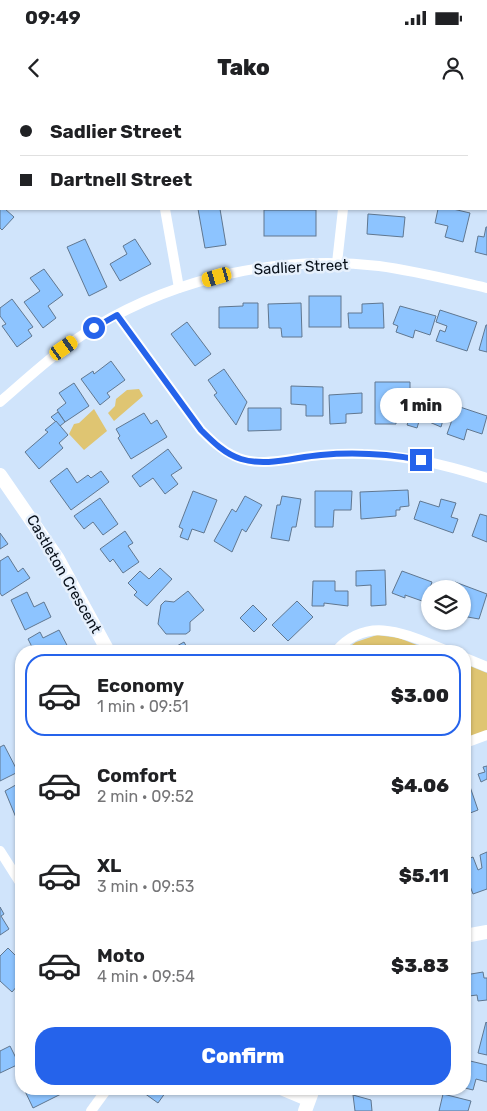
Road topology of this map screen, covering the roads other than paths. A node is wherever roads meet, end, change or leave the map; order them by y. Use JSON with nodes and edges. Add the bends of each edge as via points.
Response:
{"nodes":[{"id":1,"x":165,"y":210,"type":"edge"},
{"id":2,"x":343,"y":210,"type":"edge"},
{"id":3,"x":337,"y":263,"type":"junction"},
{"id":4,"x":179,"y":288,"type":"junction"},
{"id":5,"x":487,"y":288,"type":"edge"},
{"id":6,"x":117,"y":315,"type":"junction"},
{"id":7,"x":0,"y":402,"type":"edge"},
{"id":8,"x":0,"y":475,"type":"edge"},
{"id":9,"x":487,"y":478,"type":"edge"},
{"id":10,"x":105,"y":645,"type":"edge"},
{"id":11,"x":341,"y":645,"type":"edge"},
{"id":12,"x":432,"y":645,"type":"edge"},
{"id":13,"x":471,"y":660,"type":"edge"},
{"id":14,"x":487,"y":667,"type":"edge"},
{"id":15,"x":487,"y":735,"type":"edge"},
{"id":16,"x":471,"y":741,"type":"edge"},
{"id":17,"x":0,"y":851,"type":"edge"},
{"id":18,"x":15,"y":875,"type":"edge"},
{"id":19,"x":487,"y":932,"type":"edge"},
{"id":20,"x":471,"y":935,"type":"edge"},
{"id":21,"x":103,"y":1095,"type":"edge"},
{"id":22,"x":295,"y":1095,"type":"edge"},
{"id":23,"x":309,"y":1100,"type":"edge"},
{"id":24,"x":91,"y":1111,"type":"edge"}],
"edges":[{"from":1,"to":4,"type":"street"},
{"from":2,"to":3,"type":"street"},
{"from":3,"to":4,"type":"street","name":"Sadlier Street","via":[[276,265],[236,271]]},
{"from":3,"to":5,"type":"street","name":"Sadlier Street","via":[[380,266]]},
{"from":4,"to":6,"type":"street","name":"Sadlier Street"},
{"from":6,"to":7,"type":"street","name":"Sadlier Street","via":[[50,358]]},
{"from":6,"to":9,"type":"street","via":[[201,430],[234,456],[262,463],[321,455],[406,457]]},
{"from":8,"to":10,"type":"street","name":"Castleton Crescent","via":[[58,559]]},
{"from":11,"to":12,"type":"street","via":[[359,633],[391,630]]},
{"from":13,"to":14,"type":"street"},
{"from":15,"to":16,"type":"street"},
{"from":17,"to":18,"type":"street"},
{"from":19,"to":20,"type":"street"},
{"from":21,"to":24,"type":"street"},
{"from":22,"to":23,"type":"street"}]}
